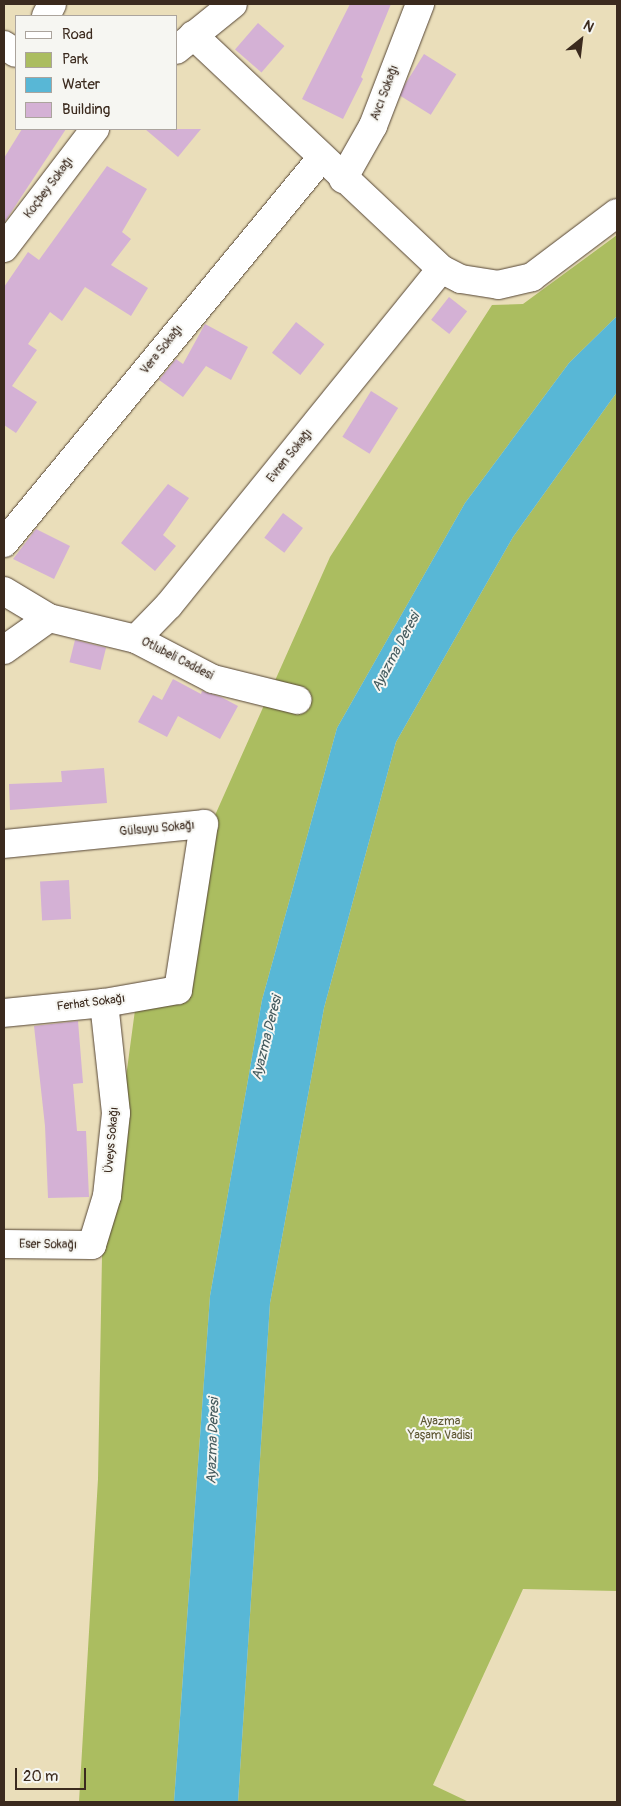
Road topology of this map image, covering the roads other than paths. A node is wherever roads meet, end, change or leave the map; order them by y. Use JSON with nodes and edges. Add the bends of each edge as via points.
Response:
{"nodes":[{"id":1,"x":233,"y":4,"type":"edge"},
{"id":2,"x":420,"y":4,"type":"edge"},
{"id":3,"x":184,"y":43,"type":"edge"},
{"id":4,"x":4,"y":45,"type":"edge"},
{"id":5,"x":15,"y":51,"type":"edge"},
{"id":6,"x":94,"y":130,"type":"edge"},
{"id":7,"x":321,"y":158,"type":"junction"},
{"id":8,"x":343,"y":179,"type":"junction"},
{"id":9,"x":617,"y":213,"type":"edge"},
{"id":10,"x":4,"y":248,"type":"edge"},
{"id":11,"x":441,"y":270,"type":"junction"},
{"id":12,"x":4,"y":543,"type":"edge"},
{"id":13,"x":4,"y":591,"type":"edge"},
{"id":14,"x":49,"y":618,"type":"junction"},
{"id":15,"x":136,"y":639,"type":"junction"},
{"id":16,"x":4,"y":650,"type":"edge"},
{"id":17,"x":297,"y":700,"type":"dead end"},
{"id":18,"x":4,"y":844,"type":"edge"},
{"id":19,"x":178,"y":990,"type":"joint"},
{"id":20,"x":104,"y":1003,"type":"junction"},
{"id":21,"x":4,"y":1013,"type":"edge"},
{"id":22,"x":4,"y":1244,"type":"edge"},
{"id":23,"x":92,"y":1245,"type":"joint"}],
"edges":[{"from":1,"to":3,"type":"street"},
{"from":2,"to":8,"type":"street","name":"Avcı Sokağı","via":[[373,126]]},
{"from":3,"to":7,"type":"street"},
{"from":4,"to":5,"type":"street"},
{"from":6,"to":10,"type":"street","name":"Koçbey Sokağı"},
{"from":7,"to":8,"type":"street"},
{"from":7,"to":12,"type":"street","name":"Vera Sokağı"},
{"from":8,"to":11,"type":"street"},
{"from":9,"to":11,"type":"street","via":[[559,259],[532,277],[514,283],[482,285]]},
{"from":11,"to":15,"type":"street","name":"Evren Sokağı","via":[[169,605]]},
{"from":13,"to":14,"type":"street","name":"Otlubeli Caddesi"},
{"from":14,"to":15,"type":"street","name":"Otlubeli Caddesi"},
{"from":14,"to":16,"type":"street"},
{"from":15,"to":17,"type":"street","name":"Otlubeli Caddesi","via":[[213,679]]},
{"from":18,"to":19,"type":"street","name":"Gülsuyu Sokağı","via":[[204,824]]},
{"from":19,"to":20,"type":"street","name":"Ferhat Sokağı"},
{"from":20,"to":21,"type":"street","name":"Ferhat Sokağı"},
{"from":20,"to":23,"type":"street","name":"Üveys Sokağı","via":[[116,1113],[107,1196]]},
{"from":22,"to":23,"type":"street","name":"Eser Sokağı"}]}
